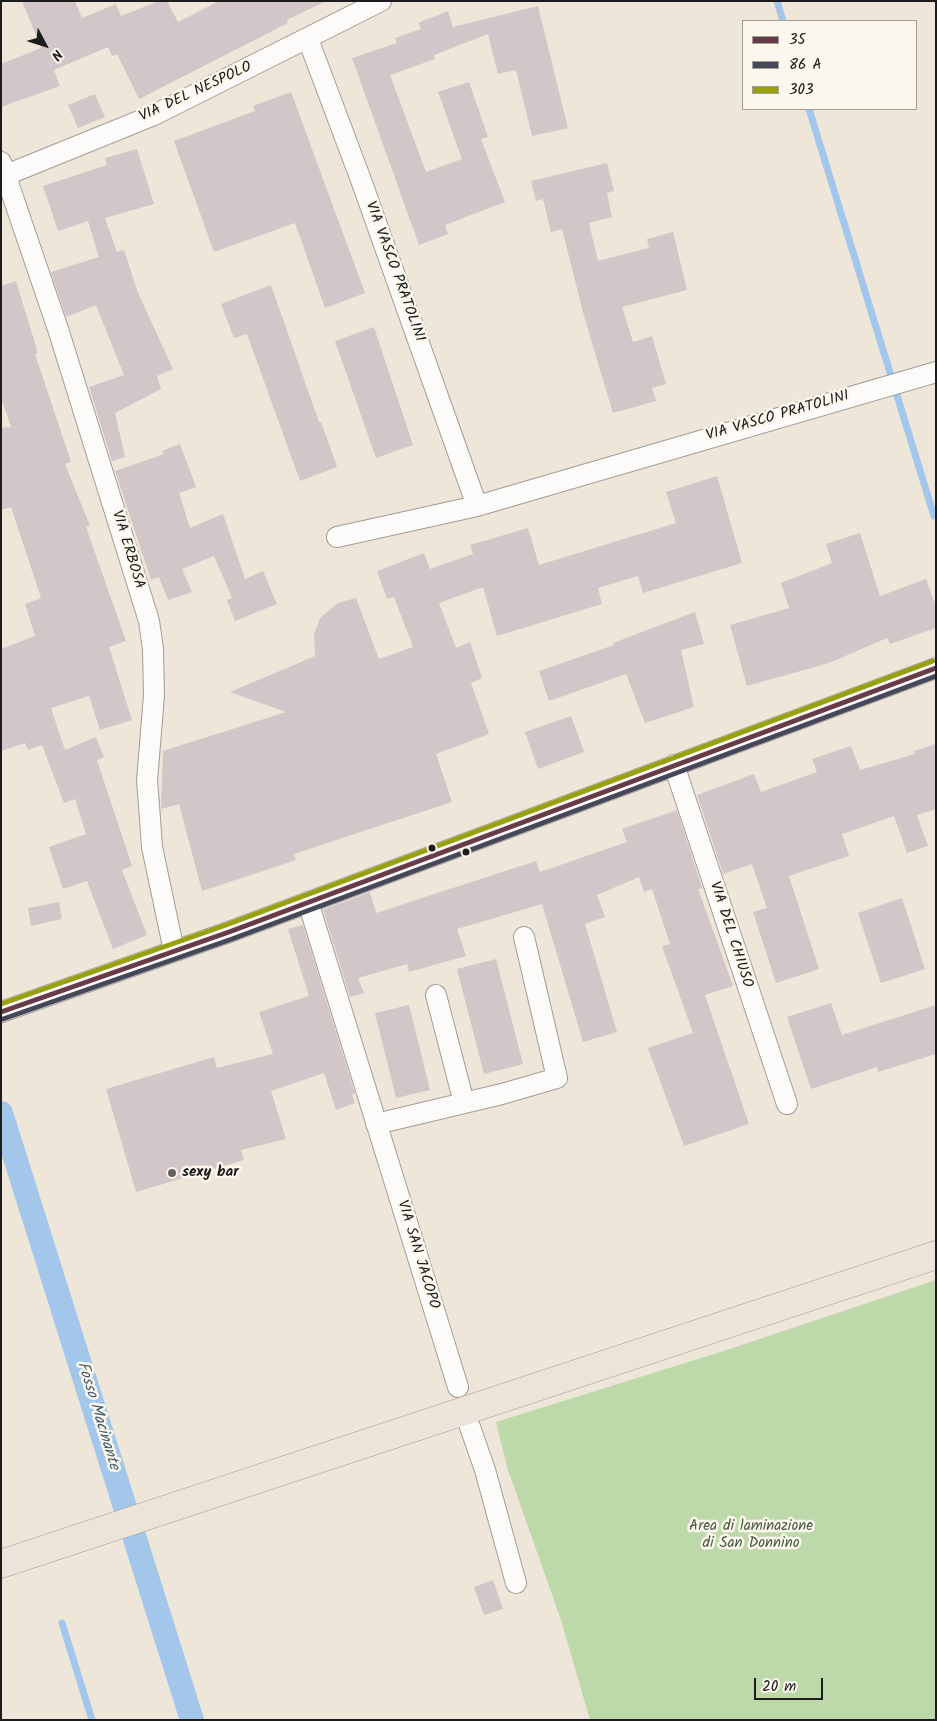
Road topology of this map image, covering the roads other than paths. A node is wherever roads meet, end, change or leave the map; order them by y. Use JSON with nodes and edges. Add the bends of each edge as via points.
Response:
{"nodes":[{"id":1,"x":381,"y":1,"type":"edge"},
{"id":2,"x":308,"y":39,"type":"junction"},
{"id":3,"x":3,"y":169,"type":"edge"},
{"id":4,"x":936,"y":372,"type":"edge"},
{"id":5,"x":477,"y":506,"type":"junction"},
{"id":6,"x":336,"y":537,"type":"dead end"},
{"id":7,"x":936,"y":668,"type":"edge"},
{"id":8,"x":674,"y":765,"type":"junction"},
{"id":9,"x":308,"y":902,"type":"junction"},
{"id":10,"x":524,"y":937,"type":"dead end"},
{"id":11,"x":174,"y":951,"type":"junction"},
{"id":12,"x":436,"y":995,"type":"dead end"},
{"id":13,"x":1,"y":1012,"type":"edge"},
{"id":14,"x":464,"y":1103,"type":"junction"},
{"id":15,"x":787,"y":1104,"type":"dead end"},
{"id":16,"x":376,"y":1124,"type":"junction"},
{"id":17,"x":936,"y":1255,"type":"edge"},
{"id":18,"x":458,"y":1387,"type":"dead end"},
{"id":19,"x":470,"y":1427,"type":"dead end"},
{"id":20,"x":1,"y":1564,"type":"edge"},
{"id":21,"x":516,"y":1583,"type":"dead end"}],
"edges":[{"from":1,"to":2,"type":"street","name":"VIA DEL NESPOLO"},
{"from":2,"to":3,"type":"street","name":"VIA DEL NESPOLO","via":[[154,115]]},
{"from":2,"to":5,"type":"street","name":"VIA VASCO PRATOLINI"},
{"from":3,"to":11,"type":"street","name":"VIA ERBOSA","via":[[58,329],[149,621],[154,695],[148,805],[152,847]]},
{"from":4,"to":5,"type":"street","name":"VIA VASCO PRATOLINI"},
{"from":5,"to":6,"type":"street","name":"VIA VASCO PRATOLINI"},
{"from":7,"to":8,"type":"street"},
{"from":8,"to":9,"type":"street"},
{"from":8,"to":15,"type":"street","name":"VIA DEL CHIUSO"},
{"from":9,"to":11,"type":"street"},
{"from":9,"to":16,"type":"street","name":"VIA SAN JACOPO"},
{"from":10,"to":14,"type":"street","via":[[557,1078]]},
{"from":11,"to":13,"type":"street"},
{"from":12,"to":14,"type":"street"},
{"from":14,"to":16,"type":"street"},
{"from":16,"to":18,"type":"street","name":"VIA SAN JACOPO"},
{"from":17,"to":20,"type":"main road"},
{"from":19,"to":21,"type":"street"}]}
